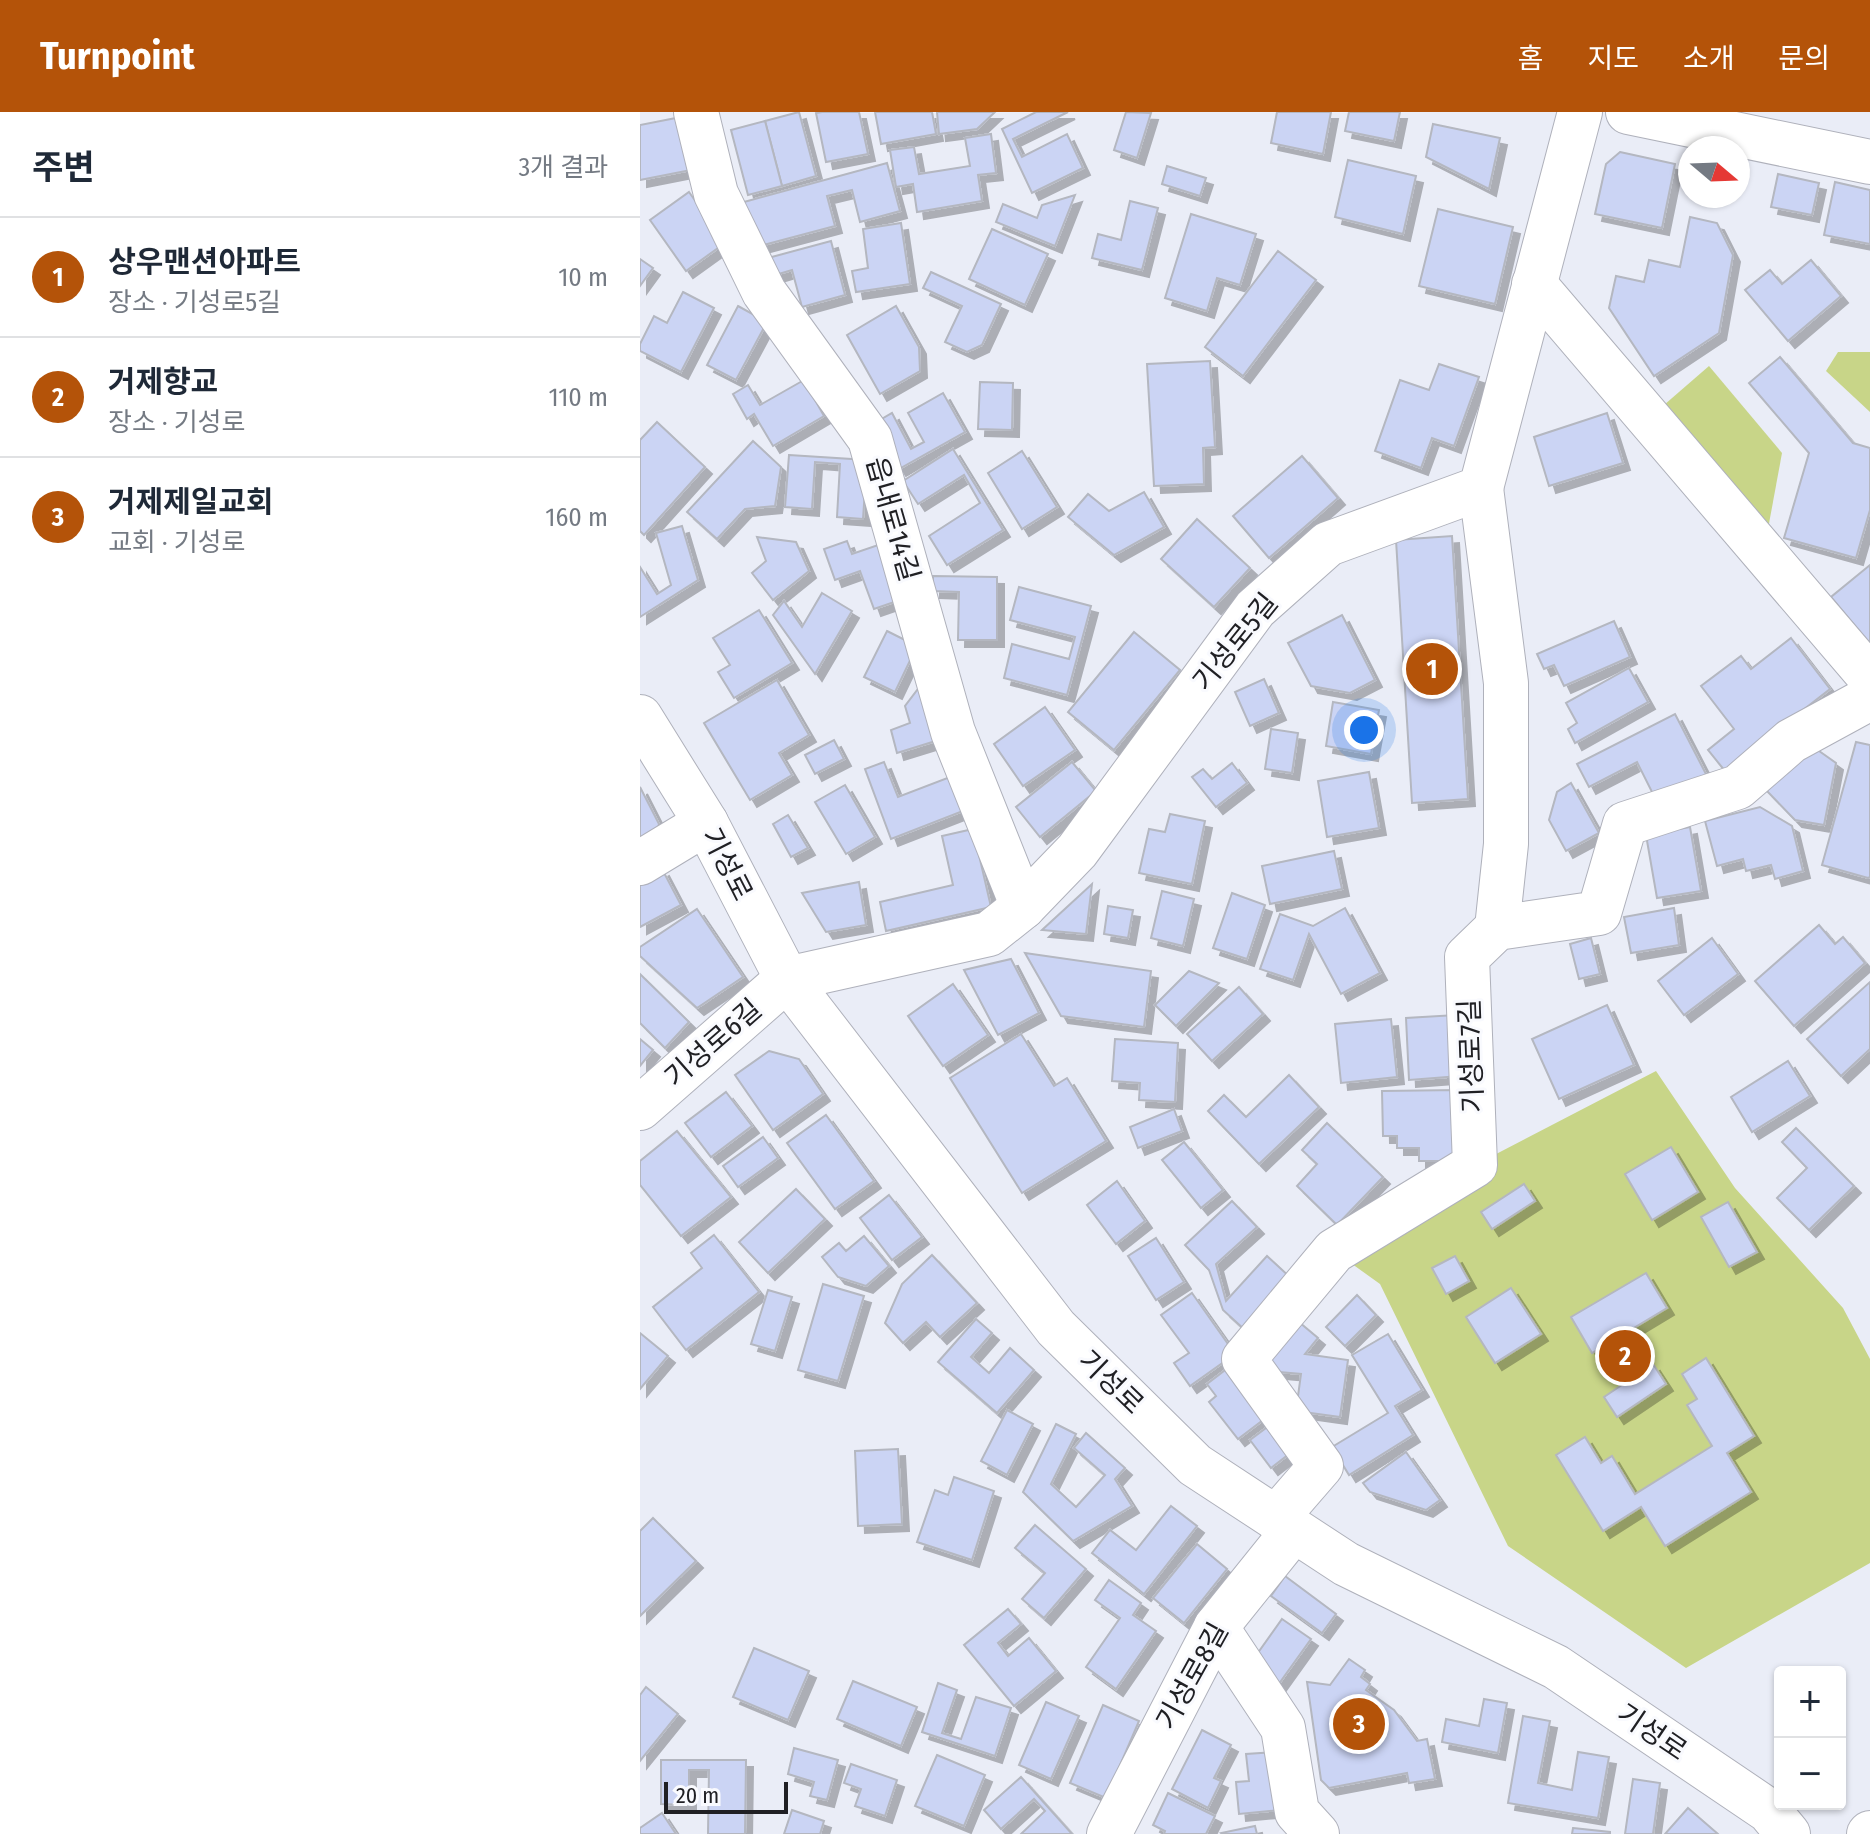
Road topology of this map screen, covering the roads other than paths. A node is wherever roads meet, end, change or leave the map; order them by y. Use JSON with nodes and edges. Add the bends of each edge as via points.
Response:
{"nodes":[{"id":1,"x":696,"y":112,"type":"edge"},
{"id":2,"x":1580,"y":112,"type":"edge"},
{"id":3,"x":1628,"y":112,"type":"edge"},
{"id":4,"x":1870,"y":162,"type":"edge"},
{"id":5,"x":1534,"y":284,"type":"junction"},
{"id":6,"x":1481,"y":488,"type":"junction"},
{"id":7,"x":1870,"y":677,"type":"edge"},
{"id":8,"x":1870,"y":698,"type":"edge"},
{"id":9,"x":640,"y":717,"type":"edge"},
{"id":10,"x":706,"y":823,"type":"junction"},
{"id":11,"x":640,"y":863,"type":"edge"},
{"id":12,"x":1023,"y":907,"type":"junction"},
{"id":13,"x":1497,"y":928,"type":"junction"},
{"id":14,"x":787,"y":979,"type":"junction"},
{"id":15,"x":640,"y":1108,"type":"edge"},
{"id":16,"x":1285,"y":1524,"type":"junction"},
{"id":17,"x":1216,"y":1627,"type":"junction"},
{"id":18,"x":1109,"y":1834,"type":"edge"},
{"id":19,"x":1317,"y":1834,"type":"edge"},
{"id":20,"x":1788,"y":1834,"type":"edge"}],
"edges":[{"from":1,"to":12,"type":"street","name":"읍내로14길","via":[[716,194],[764,292],[870,439],[953,732]]},
{"from":2,"to":5,"type":"street"},
{"from":3,"to":4,"type":"street"},
{"from":5,"to":6,"type":"street"},
{"from":5,"to":7,"type":"street"},
{"from":6,"to":12,"type":"street","name":"기성로5길","via":[[1328,544],[1255,609],[1077,851]]},
{"from":6,"to":13,"type":"street","via":[[1506,683],[1506,844]]},
{"from":8,"to":13,"type":"street","via":[[1791,741],[1738,787],[1625,824],[1599,913]]},
{"from":9,"to":10,"type":"street","name":"기성로"},
{"from":10,"to":11,"type":"street"},
{"from":10,"to":14,"type":"street","name":"기성로"},
{"from":12,"to":14,"type":"street","name":"기성로5길","via":[[989,934]]},
{"from":13,"to":16,"type":"street","name":"기성로7길","via":[[1467,957],[1475,1165],[1334,1251],[1244,1359],[1321,1466]]},
{"from":14,"to":15,"type":"street","name":"기성로6길"},
{"from":14,"to":16,"type":"street","name":"기성로","via":[[1056,1328],[1195,1465]]},
{"from":16,"to":17,"type":"street","name":"기성로8길"},
{"from":16,"to":20,"type":"street","name":"기성로","via":[[1346,1564],[1556,1667],[1769,1811]]},
{"from":17,"to":18,"type":"street","name":"기성로8길"},
{"from":17,"to":19,"type":"street","via":[[1283,1728],[1297,1812]]}]}
